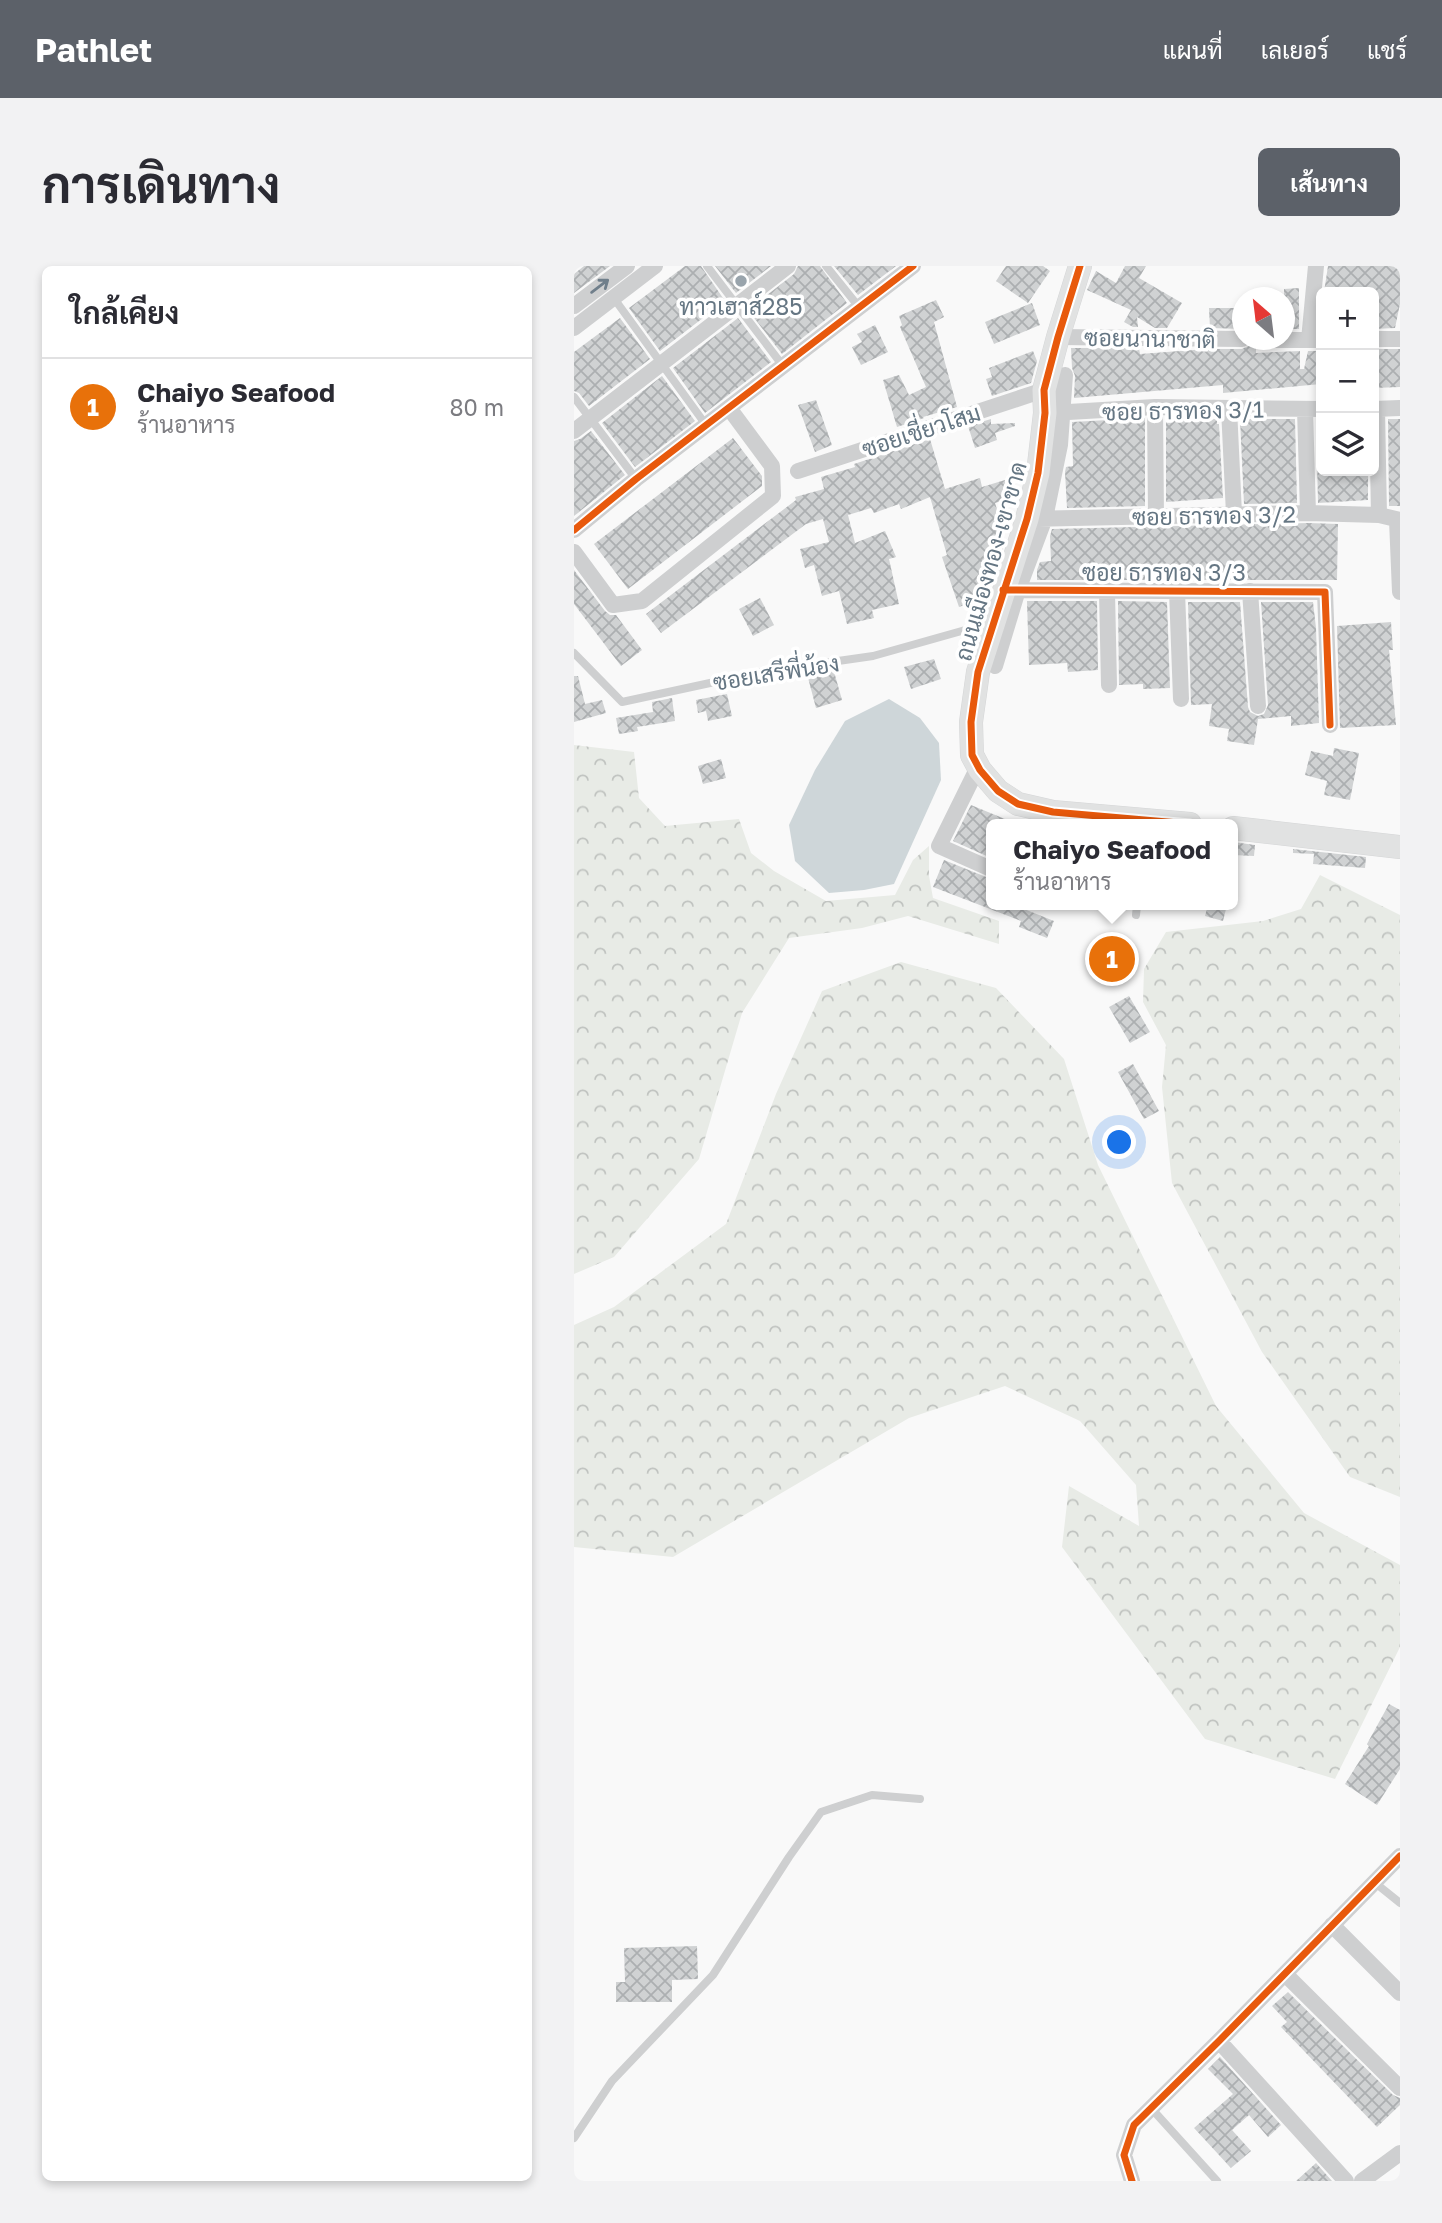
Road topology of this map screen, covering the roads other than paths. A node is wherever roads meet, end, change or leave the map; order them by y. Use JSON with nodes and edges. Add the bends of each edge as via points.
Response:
{"nodes":[{"id":1,"x":627,"y":266,"type":"edge"},
{"id":2,"x":655,"y":266,"type":"edge"},
{"id":3,"x":707,"y":266,"type":"edge"},
{"id":4,"x":788,"y":266,"type":"edge"},
{"id":5,"x":826,"y":266,"type":"edge"},
{"id":6,"x":913,"y":266,"type":"edge"},
{"id":7,"x":1080,"y":266,"type":"edge"},
{"id":8,"x":1312,"y":267,"type":"edge"},
{"id":9,"x":614,"y":298,"type":"junction"},
{"id":10,"x":737,"y":305,"type":"junction"},
{"id":11,"x":574,"y":306,"type":"edge"},
{"id":12,"x":859,"y":307,"type":"junction"},
{"id":13,"x":574,"y":328,"type":"edge"},
{"id":14,"x":1058,"y":337,"type":"junction"},
{"id":15,"x":1400,"y":338,"type":"edge"},
{"id":16,"x":1232,"y":339,"type":"edge"},
{"id":17,"x":1379,"y":339,"type":"edge"},
{"id":18,"x":1295,"y":340,"type":"edge"},
{"id":19,"x":1315,"y":340,"type":"edge"},
{"id":20,"x":662,"y":363,"type":"junction"},
{"id":21,"x":783,"y":366,"type":"junction"},
{"id":22,"x":1065,"y":375,"type":"dead end"},
{"id":23,"x":1044,"y":390,"type":"junction"},
{"id":24,"x":574,"y":397,"type":"edge"},
{"id":25,"x":729,"y":408,"type":"junction"},
{"id":26,"x":1155,"y":408,"type":"junction"},
{"id":27,"x":1229,"y":408,"type":"junction"},
{"id":28,"x":1400,"y":408,"type":"edge"},
{"id":29,"x":1313,"y":409,"type":"edge"},
{"id":30,"x":1379,"y":409,"type":"edge"},
{"id":31,"x":1053,"y":413,"type":"junction"},
{"id":32,"x":1375,"y":413,"type":"edge"},
{"id":33,"x":591,"y":419,"type":"junction"},
{"id":34,"x":706,"y":425,"type":"junction"},
{"id":35,"x":574,"y":431,"type":"edge"},
{"id":36,"x":798,"y":471,"type":"dead end"},
{"id":37,"x":636,"y":479,"type":"junction"},
{"id":38,"x":1308,"y":513,"type":"junction"},
{"id":39,"x":1234,"y":514,"type":"junction"},
{"id":40,"x":1378,"y":515,"type":"junction"},
{"id":41,"x":1156,"y":516,"type":"junction"},
{"id":42,"x":1036,"y":519,"type":"junction"},
{"id":43,"x":1399,"y":520,"type":"edge"},
{"id":44,"x":574,"y":530,"type":"edge"},
{"id":45,"x":574,"y":552,"type":"edge"},
{"id":46,"x":1010,"y":590,"type":"junction"},
{"id":47,"x":1400,"y":590,"type":"edge"},
{"id":48,"x":1177,"y":591,"type":"junction"},
{"id":49,"x":1107,"y":592,"type":"junction"},
{"id":50,"x":1250,"y":592,"type":"junction"},
{"id":51,"x":994,"y":621,"type":"junction"},
{"id":52,"x":574,"y":653,"type":"edge"},
{"id":53,"x":995,"y":666,"type":"dead end"},
{"id":54,"x":1109,"y":685,"type":"dead end"},
{"id":55,"x":1181,"y":699,"type":"dead end"},
{"id":56,"x":1258,"y":706,"type":"dead end"},
{"id":57,"x":1330,"y":725,"type":"dead end"},
{"id":58,"x":978,"y":767,"type":"junction"},
{"id":59,"x":1118,"y":819,"type":"edge"},
{"id":60,"x":1238,"y":829,"type":"edge"},
{"id":61,"x":1400,"y":847,"type":"edge"},
{"id":62,"x":986,"y":867,"type":"edge"},
{"id":63,"x":1136,"y":910,"type":"edge"},
{"id":64,"x":1136,"y":915,"type":"dead end"},
{"id":65,"x":920,"y":1798,"type":"dead end"},
{"id":66,"x":1400,"y":1856,"type":"edge"},
{"id":67,"x":1374,"y":1882,"type":"junction"},
{"id":68,"x":1400,"y":1903,"type":"edge"},
{"id":69,"x":1332,"y":1925,"type":"junction"},
{"id":70,"x":1285,"y":1974,"type":"junction"},
{"id":71,"x":1400,"y":1993,"type":"edge"},
{"id":72,"x":1219,"y":2041,"type":"junction"},
{"id":73,"x":1400,"y":2088,"type":"edge"},
{"id":74,"x":1151,"y":2108,"type":"junction"},
{"id":75,"x":574,"y":2138,"type":"edge"},
{"id":76,"x":1400,"y":2152,"type":"edge"},
{"id":77,"x":1132,"y":2181,"type":"edge"},
{"id":78,"x":1217,"y":2181,"type":"edge"},
{"id":79,"x":1346,"y":2181,"type":"edge"},
{"id":80,"x":1363,"y":2181,"type":"edge"}],
"edges":[{"from":11,"to":1,"type":"street","one_way":true},
{"from":2,"to":9,"type":"street"},
{"from":3,"to":10,"type":"lane"},
{"from":4,"to":10,"type":"street"},
{"from":5,"to":12,"type":"lane"},
{"from":6,"to":12,"type":"street"},
{"from":7,"to":14,"type":"street","name":"ถนนเมืองทอง-เขาขาด"},
{"from":8,"to":19,"type":"street"},
{"from":9,"to":13,"type":"street"},
{"from":9,"to":20,"type":"lane"},
{"from":10,"to":20,"type":"street"},
{"from":10,"to":21,"type":"lane"},
{"from":12,"to":21,"type":"street"},
{"from":14,"to":16,"type":"street","name":"ซอยนานาชาติ"},
{"from":14,"to":23,"type":"street","name":"ถนนเมืองทอง-เขาขาด"},
{"from":15,"to":17,"type":"street"},
{"from":18,"to":19,"type":"street"},
{"from":20,"to":33,"type":"street"},
{"from":20,"to":34,"type":"lane"},
{"from":21,"to":25,"type":"street"},
{"from":22,"to":31,"type":"street"},
{"from":23,"to":31,"type":"street","name":"ถนนเมืองทอง-เขาขาด"},
{"from":23,"to":36,"type":"street","name":"ซอยเชี่ยวโสม"},
{"from":24,"to":33,"type":"lane"},
{"from":25,"to":34,"type":"street"},
{"from":25,"to":45,"type":"street","via":[[772,466],[773,496],[642,601],[613,605]]},
{"from":26,"to":27,"type":"street","name":"ซอย ธารทอง 3/1"},
{"from":26,"to":31,"type":"street","name":"ซอย ธารทอง 3/1"},
{"from":26,"to":41,"type":"street"},
{"from":27,"to":29,"type":"street","name":"ซอย ธารทอง 3/1"},
{"from":27,"to":39,"type":"street"},
{"from":28,"to":30,"type":"street"},
{"from":29,"to":38,"type":"street"},
{"from":31,"to":42,"type":"street","name":"ถนนเมืองทอง-เขาขาด","via":[[1038,473]]},
{"from":32,"to":40,"type":"street"},
{"from":33,"to":35,"type":"street"},
{"from":33,"to":37,"type":"lane"},
{"from":34,"to":37,"type":"street"},
{"from":37,"to":44,"type":"street"},
{"from":38,"to":39,"type":"street","name":"ซอย ธารทอง 3/2"},
{"from":38,"to":40,"type":"street","name":"ซอย ธารทอง 3/2"},
{"from":39,"to":41,"type":"street","name":"ซอย ธารทอง 3/2"},
{"from":40,"to":43,"type":"street","name":"ซอย ธารทอง 3/2"},
{"from":41,"to":42,"type":"street","name":"ซอย ธารทอง 3/2"},
{"from":42,"to":46,"type":"street","name":"ถนนเมืองทอง-เขาขาด"},
{"from":43,"to":47,"type":"street"},
{"from":46,"to":49,"type":"street","name":"ซอย ธารทอง 3/3"},
{"from":46,"to":51,"type":"street","name":"ถนนเมืองทอง-เขาขาด"},
{"from":46,"to":53,"type":"street"},
{"from":48,"to":49,"type":"street","name":"ซอย ธารทอง 3/3"},
{"from":48,"to":50,"type":"street","name":"ซอย ธารทอง 3/3"},
{"from":48,"to":55,"type":"street"},
{"from":49,"to":54,"type":"street"},
{"from":50,"to":56,"type":"street"},
{"from":50,"to":57,"type":"street","name":"ซอย ธารทอง 3/3","via":[[1325,592]]},
{"from":51,"to":52,"type":"lane","name":"ซอยเสรีพี่น้อง","via":[[873,656],[761,671],[622,702]]},
{"from":51,"to":58,"type":"street","name":"ถนนเมืองทอง-เขาขาด","via":[[978,672],[971,722],[972,755]]},
{"from":58,"to":59,"type":"street","via":[[998,791],[1018,804]]},
{"from":58,"to":62,"type":"street","via":[[939,846]]},
{"from":60,"to":61,"type":"street"},
{"from":63,"to":64,"type":"lane"},
{"from":65,"to":75,"type":"lane","via":[[872,1795],[821,1812],[713,1975],[611,2081]]},
{"from":66,"to":67,"type":"street"},
{"from":67,"to":68,"type":"lane"},
{"from":67,"to":69,"type":"street"},
{"from":69,"to":70,"type":"street"},
{"from":69,"to":71,"type":"street"},
{"from":70,"to":72,"type":"street"},
{"from":70,"to":73,"type":"street"},
{"from":72,"to":74,"type":"street"},
{"from":72,"to":79,"type":"street"},
{"from":74,"to":77,"type":"street","via":[[1133,2125],[1124,2155]]},
{"from":74,"to":78,"type":"lane"},
{"from":76,"to":80,"type":"street"}]}
